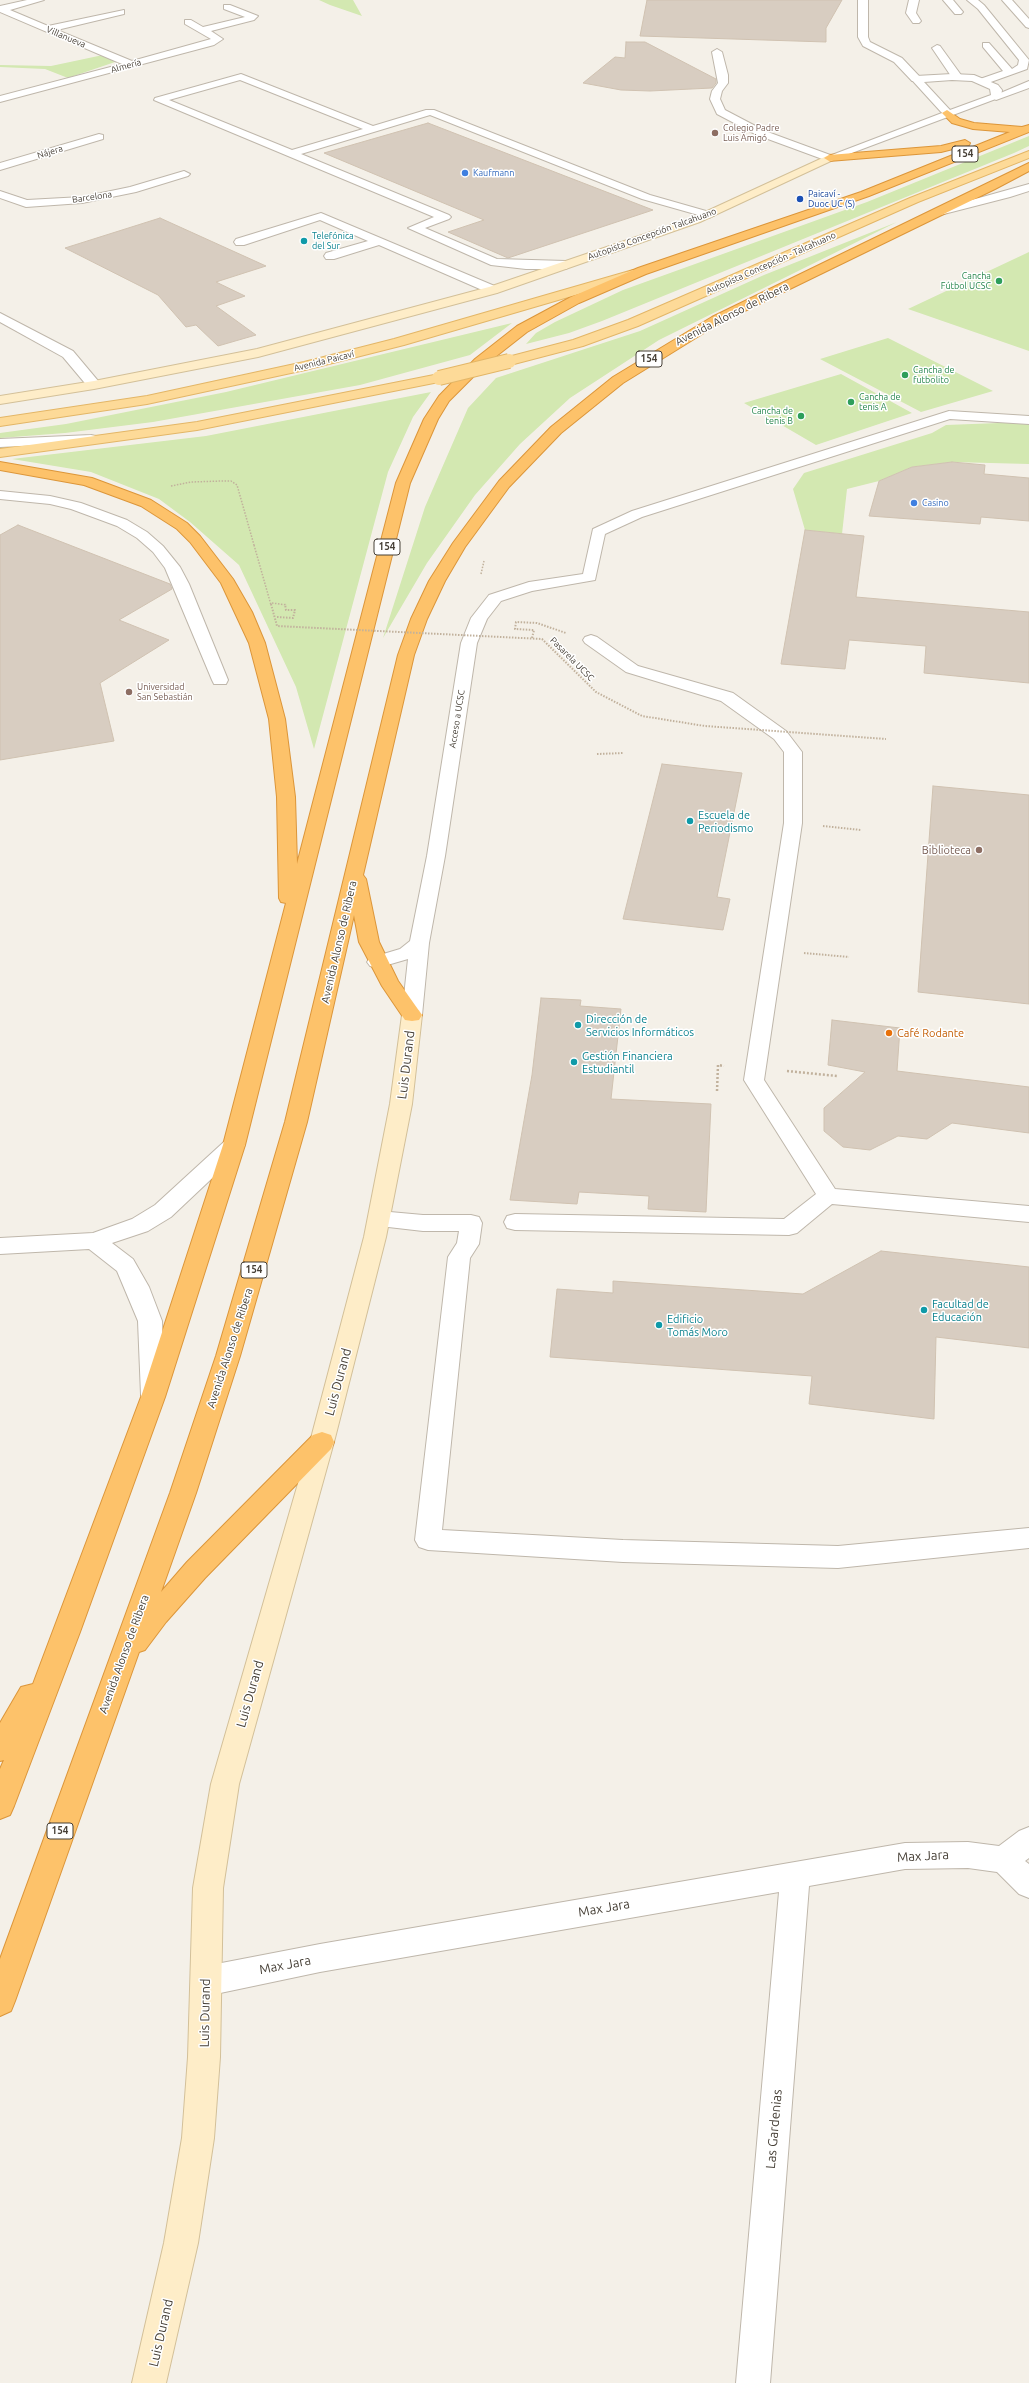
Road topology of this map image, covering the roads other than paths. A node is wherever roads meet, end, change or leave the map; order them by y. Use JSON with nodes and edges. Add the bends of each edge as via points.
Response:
{"nodes":[{"id":1,"x":39,"y":0,"type":"edge"},
{"id":2,"x":862,"y":0,"type":"edge"},
{"id":3,"x":914,"y":0,"type":"edge"},
{"id":4,"x":948,"y":0,"type":"edge"},
{"id":5,"x":972,"y":0,"type":"edge"},
{"id":6,"x":1007,"y":0,"type":"edge"},
{"id":7,"x":227,"y":7,"type":"dead end"},
{"id":8,"x":0,"y":9,"type":"edge"},
{"id":9,"x":121,"y":12,"type":"dead end"},
{"id":10,"x":958,"y":12,"type":"dead end"},
{"id":11,"x":916,"y":21,"type":"dead end"},
{"id":12,"x":188,"y":22,"type":"dead end"},
{"id":13,"x":1029,"y":25,"type":"edge"},
{"id":14,"x":47,"y":29,"type":"junction"},
{"id":15,"x":202,"y":30,"type":"junction"},
{"id":16,"x":986,"y":44,"type":"dead end"},
{"id":17,"x":937,"y":48,"type":"dead end"},
{"id":18,"x":717,"y":52,"type":"dead end"},
{"id":19,"x":131,"y":64,"type":"junction"},
{"id":20,"x":1010,"y":73,"type":"junction"},
{"id":21,"x":957,"y":77,"type":"junction"},
{"id":22,"x":916,"y":79,"type":"junction"},
{"id":23,"x":984,"y":81,"type":"junction"},
{"id":24,"x":1029,"y":84,"type":"edge"},
{"id":25,"x":996,"y":97,"type":"junction"},
{"id":26,"x":0,"y":99,"type":"edge"},
{"id":27,"x":948,"y":113,"type":"junction"},
{"id":28,"x":1029,"y":128,"type":"edge"},
{"id":29,"x":372,"y":129,"type":"junction"},
{"id":30,"x":99,"y":137,"type":"dead end"},
{"id":31,"x":291,"y":154,"type":"junction"},
{"id":32,"x":1029,"y":154,"type":"edge"},
{"id":33,"x":829,"y":158,"type":"junction"},
{"id":34,"x":1029,"y":166,"type":"edge"},
{"id":35,"x":0,"y":167,"type":"edge"},
{"id":36,"x":184,"y":174,"type":"dead end"},
{"id":37,"x":1029,"y":187,"type":"edge"},
{"id":38,"x":0,"y":194,"type":"edge"},
{"id":39,"x":940,"y":212,"type":"junction"},
{"id":40,"x":709,"y":215,"type":"junction"},
{"id":41,"x":380,"y":241,"type":"junction"},
{"id":42,"x":240,"y":242,"type":"dead end"},
{"id":43,"x":330,"y":256,"type":"dead end"},
{"id":44,"x":566,"y":265,"type":"junction"},
{"id":45,"x":642,"y":272,"type":"junction"},
{"id":46,"x":493,"y":290,"type":"junction"},
{"id":47,"x":0,"y":317,"type":"edge"},
{"id":48,"x":94,"y":385,"type":"junction"},
{"id":49,"x":0,"y":400,"type":"edge"},
{"id":50,"x":1029,"y":419,"type":"edge"},
{"id":51,"x":0,"y":422,"type":"edge"},
{"id":52,"x":115,"y":438,"type":"junction"},
{"id":53,"x":0,"y":443,"type":"edge"},
{"id":54,"x":0,"y":453,"type":"edge"},
{"id":55,"x":0,"y":466,"type":"edge"},
{"id":56,"x":0,"y":495,"type":"edge"},
{"id":57,"x":591,"y":640,"type":"dead end"},
{"id":58,"x":220,"y":680,"type":"dead end"},
{"id":59,"x":356,"y":868,"type":"junction"},
{"id":60,"x":288,"y":933,"type":"junction"},
{"id":61,"x":419,"y":943,"type":"junction"},
{"id":62,"x":377,"y":962,"type":"junction"},
{"id":63,"x":412,"y":1015,"type":"junction"},
{"id":64,"x":234,"y":1145,"type":"junction"},
{"id":65,"x":828,"y":1196,"type":"junction"},
{"id":66,"x":1029,"y":1214,"type":"edge"},
{"id":67,"x":379,"y":1219,"type":"junction"},
{"id":68,"x":515,"y":1222,"type":"dead end"},
{"id":69,"x":94,"y":1241,"type":"junction"},
{"id":70,"x":0,"y":1246,"type":"edge"},
{"id":71,"x":153,"y":1397,"type":"junction"},
{"id":72,"x":322,"y":1442,"type":"junction"},
{"id":73,"x":1029,"y":1538,"type":"edge"},
{"id":74,"x":67,"y":1632,"type":"junction"},
{"id":75,"x":121,"y":1662,"type":"junction"},
{"id":76,"x":0,"y":1749,"type":"edge"},
{"id":77,"x":0,"y":1806,"type":"edge"},
{"id":78,"x":1029,"y":1840,"type":"edge"},
{"id":79,"x":1004,"y":1860,"type":"junction"},
{"id":80,"x":795,"y":1875,"type":"junction"},
{"id":81,"x":1029,"y":1884,"type":"edge"},
{"id":82,"x":206,"y":1981,"type":"junction"},
{"id":83,"x":0,"y":2000,"type":"edge"},
{"id":84,"x":149,"y":2383,"type":"edge"},
{"id":85,"x":752,"y":2383,"type":"edge"}],
"edges":[{"from":1,"to":8,"type":"street"},
{"from":2,"to":22,"type":"street","via":[[863,37],[866,44],[898,60]]},
{"from":3,"to":11,"type":"street","via":[[911,13]]},
{"from":4,"to":10,"type":"street"},
{"from":5,"to":20,"type":"street","via":[[982,7],[1024,60],[1023,67]]},
{"from":6,"to":13,"type":"street"},
{"from":7,"to":15,"type":"street","via":[[252,16]]},
{"from":8,"to":14,"type":"street","name":"Villanueva"},
{"from":9,"to":14,"type":"street"},
{"from":12,"to":15,"type":"street","name":"Almería"},
{"from":14,"to":19,"type":"street","name":"Villanueva"},
{"from":15,"to":19,"type":"street","name":"Almería","via":[[218,39]]},
{"from":16,"to":20,"type":"street"},
{"from":17,"to":21,"type":"street"},
{"from":18,"to":33,"type":"street","via":[[723,83],[715,99],[721,112],[761,133]]},
{"from":19,"to":26,"type":"street","name":"Almería"},
{"from":20,"to":23,"type":"street"},
{"from":21,"to":22,"type":"street"},
{"from":21,"to":23,"type":"street"},
{"from":22,"to":27,"type":"street"},
{"from":23,"to":25,"type":"street","via":[[997,90]]},
{"from":24,"to":25,"type":"street"},
{"from":25,"to":27,"type":"street"},
{"from":27,"to":28,"type":"highway","via":[[956,121],[980,127]]},
{"from":27,"to":33,"type":"street"},
{"from":28,"to":33,"type":"highway","via":[[941,149]]},
{"from":28,"to":45,"type":"highway","number":"154","via":[[858,196]]},
{"from":29,"to":31,"type":"street"},
{"from":29,"to":31,"type":"street","via":[[241,77],[159,100]]},
{"from":29,"to":40,"type":"street","via":[[430,112],[646,197]]},
{"from":30,"to":35,"type":"street","name":"Nájera"},
{"from":31,"to":44,"type":"street","via":[[445,217],[414,228],[495,262]]},
{"from":32,"to":52,"type":"main road","name":"Autopista Concepción - Talcahuano","bridge":true,"via":[[914,200],[644,318],[578,343],[439,378],[251,416]]},
{"from":33,"to":40,"type":"street","name":"Autopista Concepción Talcahuano"},
{"from":34,"to":39,"type":"highway","name":"Avenida Alonso de Ribera","number":"154"},
{"from":36,"to":38,"type":"street","name":"Barcelona","via":[[132,190],[82,200],[46,200],[26,204]]},
{"from":37,"to":39,"type":"street"},
{"from":39,"to":59,"type":"highway","name":"Avenida Alonso de Ribera","number":"154","via":[[748,303],[650,358],[586,404],[556,430],[504,484],[458,546],[437,581],[419,619],[396,694]]},
{"from":40,"to":44,"type":"street","name":"Autopista Concepción Talcahuano"},
{"from":41,"to":42,"type":"street","via":[[321,216]]},
{"from":41,"to":43,"type":"street"},
{"from":41,"to":46,"type":"street"},
{"from":44,"to":46,"type":"street","name":"Autopista Concepción Talcahuano"},
{"from":45,"to":51,"type":"main road","name":"Avenida Paicaví","via":[[399,342],[305,366],[147,400]]},
{"from":45,"to":60,"type":"highway","number":"154","via":[[575,300],[522,329],[460,381],[430,419],[403,483]]},
{"from":46,"to":48,"type":"street","via":[[315,339],[200,365]]},
{"from":47,"to":48,"type":"street","via":[[68,354]]},
{"from":48,"to":49,"type":"street"},
{"from":50,"to":61,"type":"street","name":"Acceso a UCSC","via":[[949,415],[637,514],[598,532],[590,578],[529,587],[495,598],[479,618],[470,643],[436,856]]},
{"from":52,"to":53,"type":"street"},
{"from":52,"to":54,"type":"main road"},
{"from":55,"to":60,"type":"highway","via":[[87,481],[146,503],[182,526],[212,560],[244,612],[258,643],[277,719],[284,761],[289,862]]},
{"from":56,"to":58,"type":"street","via":[[50,500],[76,506],[122,523],[142,535],[158,549],[182,584]]},
{"from":57,"to":65,"type":"street","via":[[632,669],[727,697],[780,735],[793,752],[793,823],[754,1080]]},
{"from":59,"to":62,"type":"highway","via":[[369,942]]},
{"from":59,"to":75,"type":"highway","name":"Avenida Alonso de Ribera","number":"154","via":[[315,1045],[265,1234],[183,1493]]},
{"from":60,"to":64,"type":"highway","number":"154"},
{"from":61,"to":62,"type":"street","via":[[407,953]]},
{"from":61,"to":63,"type":"street","name":"Acceso a UCSC"},
{"from":62,"to":63,"type":"highway"},
{"from":63,"to":67,"type":"street","name":"Luis Durand","via":[[401,1104]]},
{"from":64,"to":69,"type":"street","via":[[163,1211],[140,1225]]},
{"from":64,"to":71,"type":"highway","number":"154"},
{"from":65,"to":66,"type":"street"},
{"from":65,"to":68,"type":"street","via":[[789,1227]]},
{"from":67,"to":72,"type":"street","name":"Luis Durand"},
{"from":67,"to":73,"type":"street","via":[[423,1223],[471,1223],[468,1244],[459,1258],[428,1540],[623,1551],[838,1557]]},
{"from":69,"to":70,"type":"street"},
{"from":69,"to":71,"type":"street","via":[[125,1265],[150,1321]]},
{"from":71,"to":74,"type":"highway","number":"154"},
{"from":72,"to":75,"type":"highway","via":[[196,1570],[157,1614]]},
{"from":72,"to":82,"type":"street","name":"Luis Durand","via":[[225,1784],[208,1888]]},
{"from":74,"to":76,"type":"highway"},
{"from":74,"to":77,"type":"highway","number":"154"},
{"from":75,"to":83,"type":"highway","name":"Avenida Alonso de Ribera","number":"154"},
{"from":78,"to":79,"type":"street"},
{"from":79,"to":80,"type":"street","name":"Max Jara","via":[[968,1855],[904,1856]]},
{"from":79,"to":81,"type":"street"},
{"from":80,"to":82,"type":"street","name":"Max Jara","via":[[320,1958]]},
{"from":80,"to":85,"type":"street","name":"Las Gardenias"},
{"from":82,"to":84,"type":"street","name":"Luis Durand","via":[[198,2138],[181,2243]]}]}
